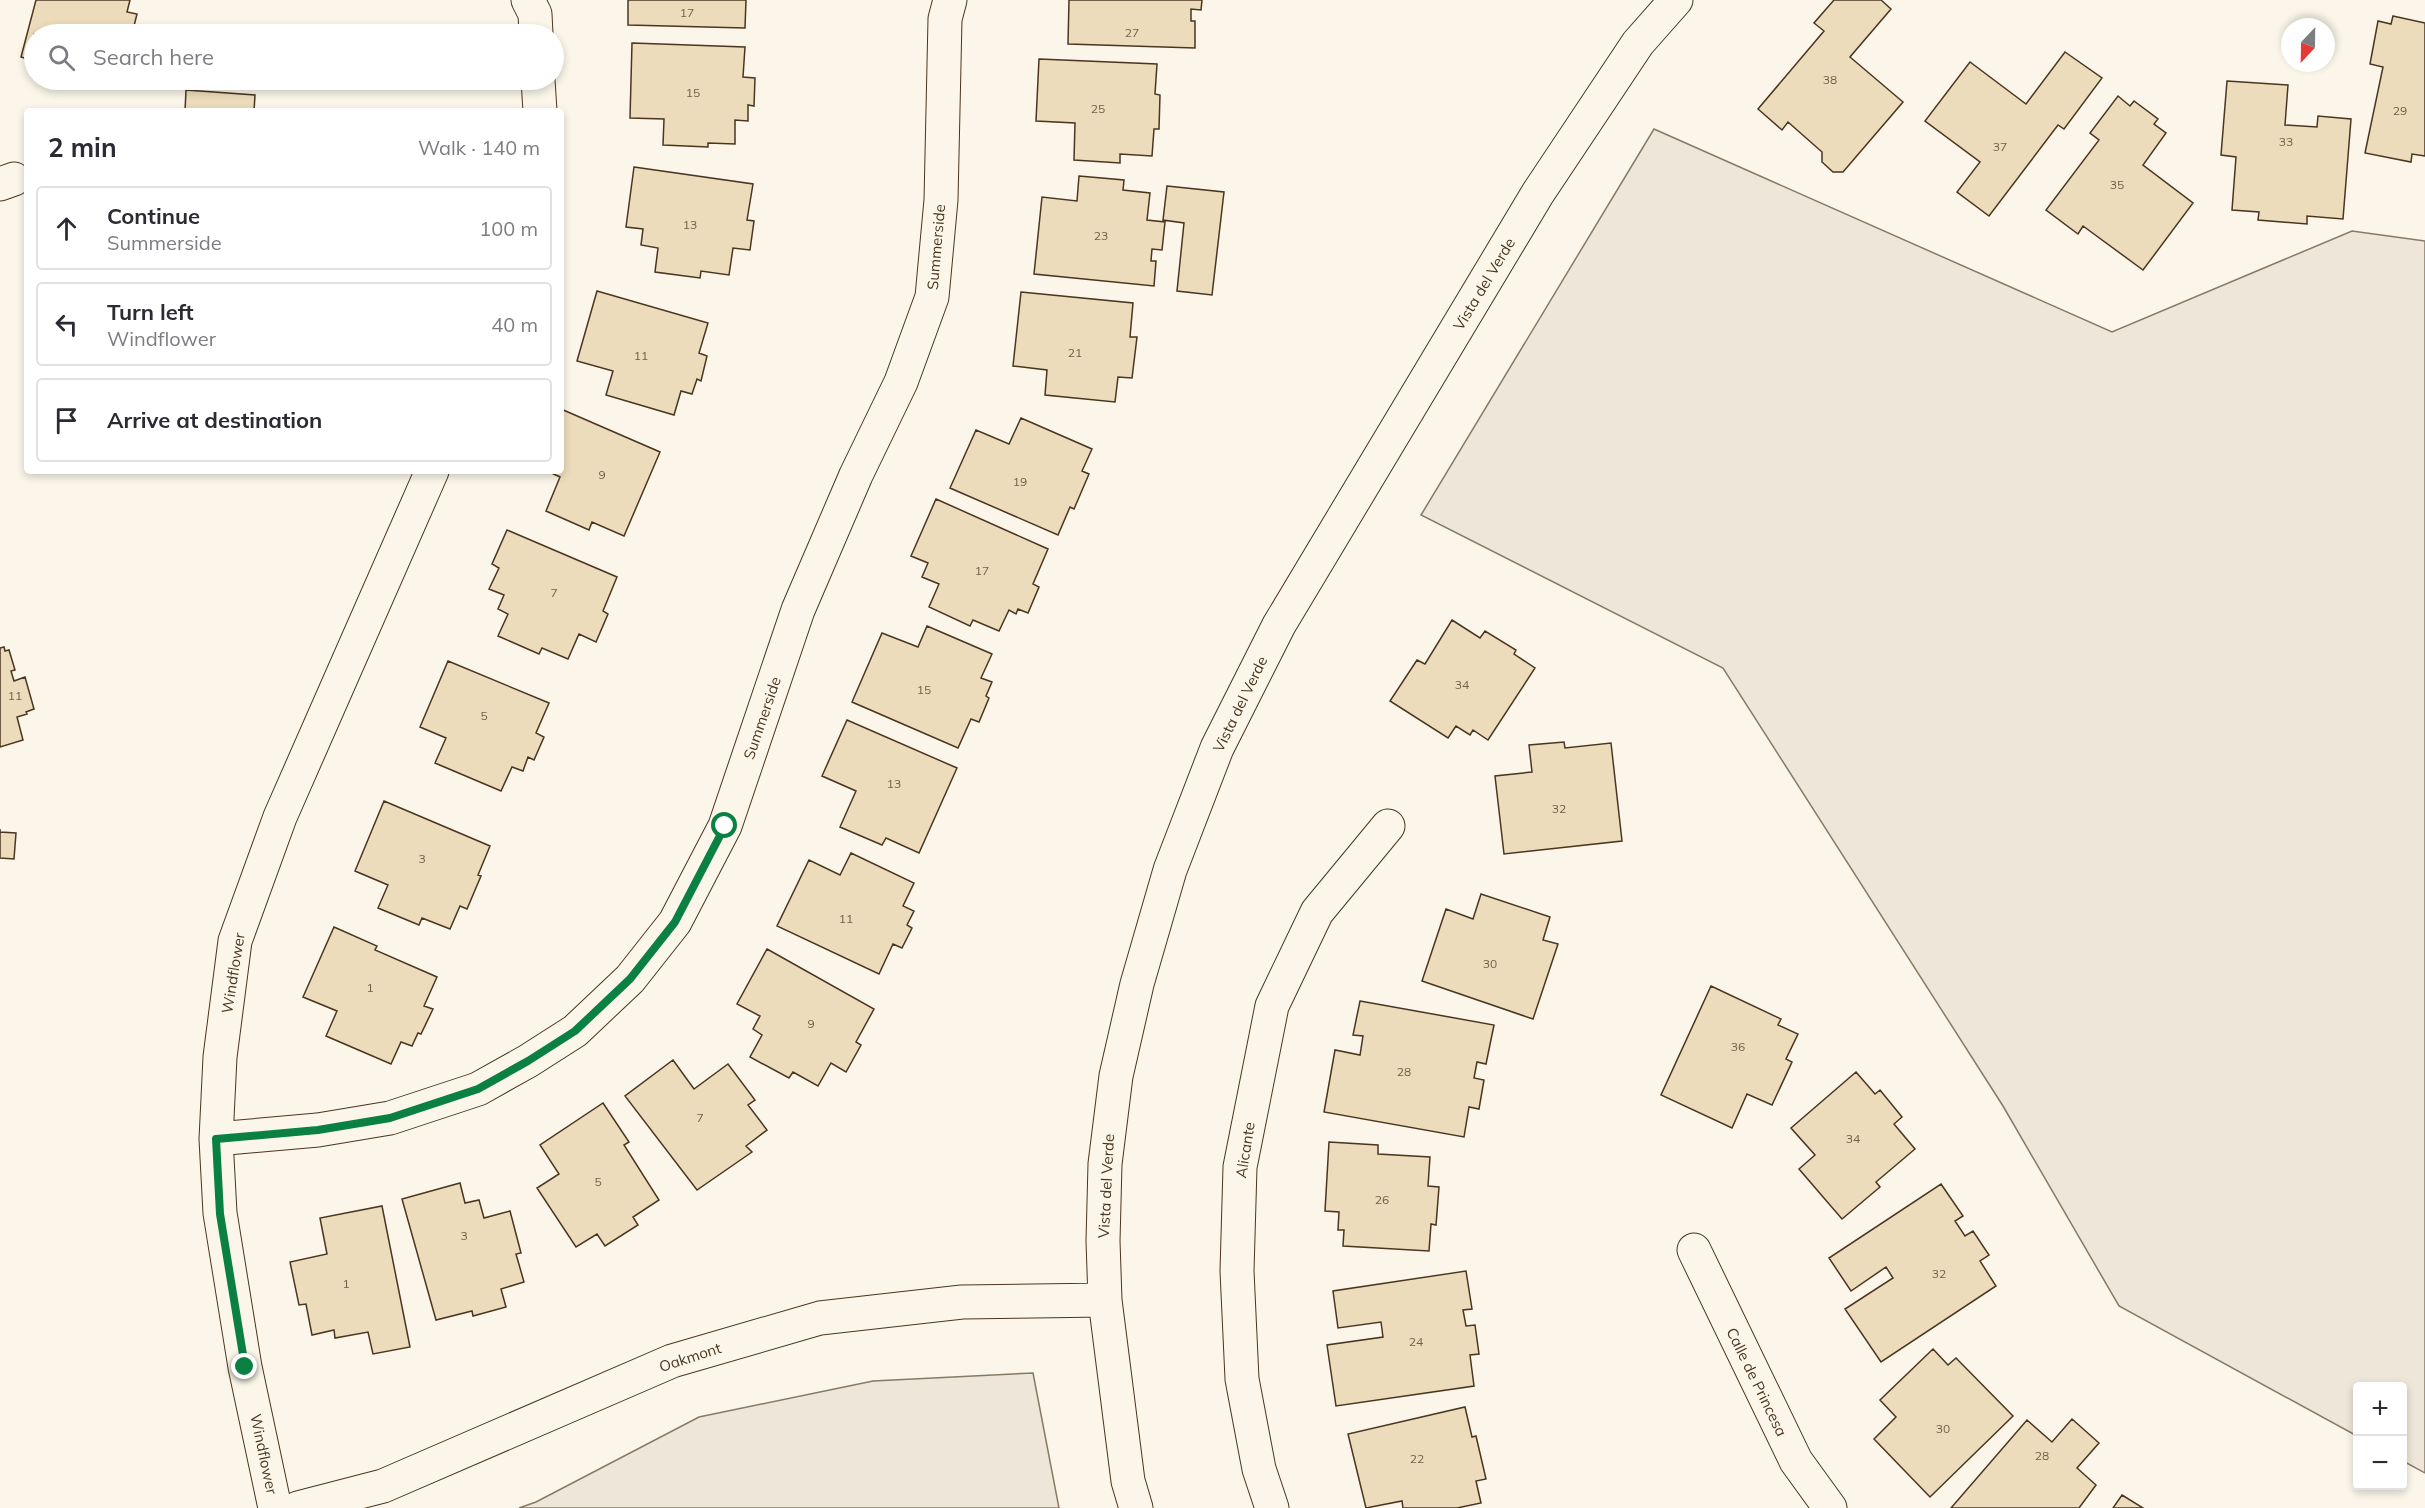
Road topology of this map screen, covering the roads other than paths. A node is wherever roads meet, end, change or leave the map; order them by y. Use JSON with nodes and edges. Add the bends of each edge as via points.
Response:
{"nodes":[{"id":1,"x":528,"y":0,"type":"edge"},
{"id":2,"x":950,"y":0,"type":"edge"},
{"id":3,"x":1676,"y":0,"type":"edge"},
{"id":4,"x":536,"y":24,"type":"edge"},
{"id":5,"x":539,"y":90,"type":"edge"},
{"id":6,"x":540,"y":108,"type":"edge"},
{"id":7,"x":431,"y":474,"type":"edge"},
{"id":8,"x":1388,"y":826,"type":"dead end"},
{"id":9,"x":216,"y":1139,"type":"junction"},
{"id":10,"x":1694,"y":1250,"type":"dead end"},
{"id":11,"x":1105,"y":1300,"type":"junction"},
{"id":12,"x":275,"y":1508,"type":"edge"},
{"id":13,"x":298,"y":1508,"type":"edge"},
{"id":14,"x":1136,"y":1508,"type":"edge"},
{"id":15,"x":1272,"y":1508,"type":"edge"},
{"id":16,"x":1830,"y":1508,"type":"edge"}],
"edges":[{"from":1,"to":4,"type":"street"},
{"from":2,"to":9,"type":"street","name":"Summerside","via":[[945,19],[941,200],[932,297],[902,382],[856,475],[798,610],[725,826],[675,922],[630,979],[575,1031],[478,1089],[390,1118],[318,1130]]},
{"from":3,"to":11,"type":"street","name":"Vista del Verde","via":[[1638,43],[1538,193],[1279,625],[1217,748],[1170,870],[1137,984],[1116,1076],[1104,1164]]},
{"from":5,"to":6,"type":"street"},
{"from":7,"to":9,"type":"street","name":"Windflower","via":[[280,817],[235,941],[220,1057]]},
{"from":8,"to":15,"type":"street","name":"Alicante","via":[[1317,912],[1272,1006],[1240,1167],[1237,1271],[1242,1379],[1259,1469]]},
{"from":9,"to":12,"type":"street","name":"Windflower","via":[[220,1214],[239,1332]]},
{"from":10,"to":16,"type":"street","name":"Calle de Princesa","via":[[1796,1461]]},
{"from":11,"to":13,"type":"street","name":"Oakmont","via":[[962,1302],[820,1318],[672,1361],[383,1486]]},
{"from":11,"to":14,"type":"street","name":"Vista del Verde","via":[[1126,1469]]}]}
